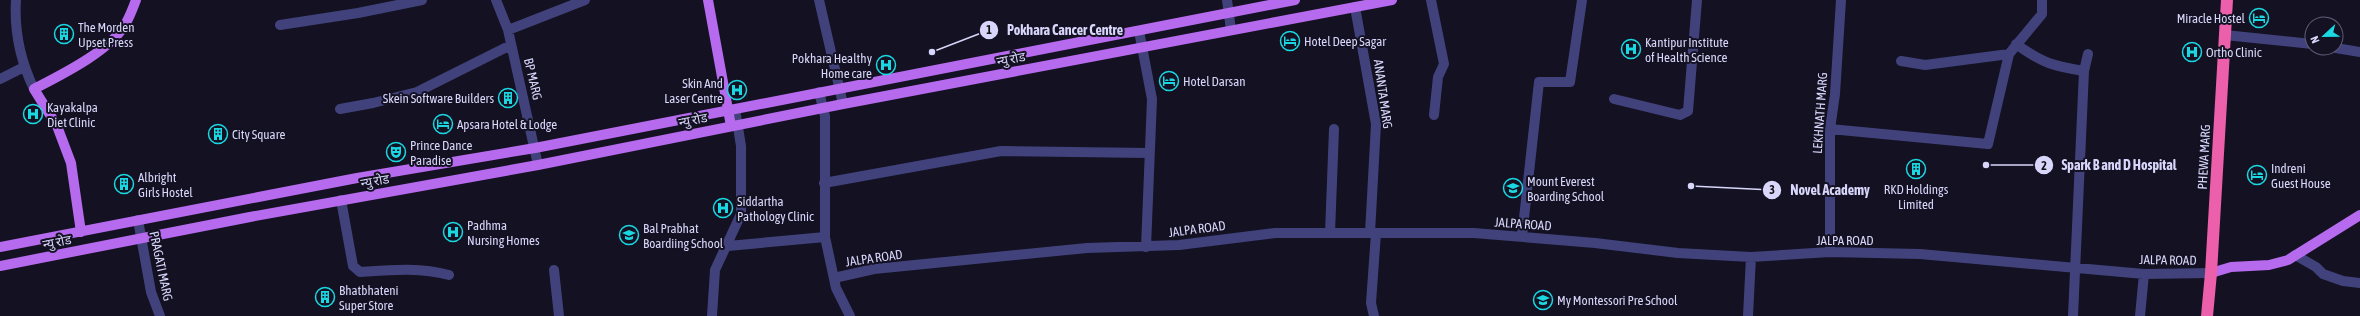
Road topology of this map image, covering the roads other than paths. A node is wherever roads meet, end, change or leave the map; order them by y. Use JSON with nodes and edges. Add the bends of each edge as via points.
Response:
{"nodes":[{"id":1,"x":16,"y":0,"type":"edge"},
{"id":2,"x":136,"y":0,"type":"edge"},
{"id":3,"x":422,"y":0,"type":"edge"},
{"id":4,"x":496,"y":0,"type":"edge"},
{"id":5,"x":585,"y":0,"type":"edge"},
{"id":6,"x":708,"y":0,"type":"edge"},
{"id":7,"x":819,"y":0,"type":"edge"},
{"id":8,"x":1227,"y":0,"type":"edge"},
{"id":9,"x":1295,"y":0,"type":"edge"},
{"id":10,"x":1392,"y":0,"type":"edge"},
{"id":11,"x":1431,"y":0,"type":"edge"},
{"id":12,"x":1582,"y":0,"type":"edge"},
{"id":13,"x":1697,"y":0,"type":"edge"},
{"id":14,"x":1842,"y":0,"type":"edge"},
{"id":15,"x":2042,"y":0,"type":"edge"},
{"id":16,"x":2227,"y":0,"type":"edge"},
{"id":17,"x":1355,"y":7,"type":"junction"},
{"id":18,"x":1228,"y":13,"type":"junction"},
{"id":19,"x":280,"y":25,"type":"dead end"},
{"id":20,"x":508,"y":30,"type":"junction"},
{"id":21,"x":1231,"y":30,"type":"junction"},
{"id":22,"x":1139,"y":31,"type":"junction"},
{"id":23,"x":2225,"y":35,"type":"junction"},
{"id":24,"x":2304,"y":43,"type":"edge"},
{"id":25,"x":2016,"y":44,"type":"junction"},
{"id":26,"x":511,"y":45,"type":"junction"},
{"id":27,"x":1142,"y":48,"type":"junction"},
{"id":28,"x":2344,"y":49,"type":"edge"},
{"id":29,"x":2360,"y":52,"type":"edge"},
{"id":30,"x":2009,"y":54,"type":"junction"},
{"id":31,"x":2088,"y":54,"type":"dead end"},
{"id":32,"x":1901,"y":61,"type":"dead end"},
{"id":33,"x":24,"y":67,"type":"junction"},
{"id":34,"x":2084,"y":71,"type":"junction"},
{"id":35,"x":0,"y":78,"type":"edge"},
{"id":36,"x":839,"y":88,"type":"junction"},
{"id":37,"x":34,"y":89,"type":"junction"},
{"id":38,"x":818,"y":92,"type":"junction"},
{"id":39,"x":1614,"y":99,"type":"dead end"},
{"id":40,"x":843,"y":104,"type":"junction"},
{"id":41,"x":823,"y":108,"type":"junction"},
{"id":42,"x":340,"y":109,"type":"dead end"},
{"id":43,"x":732,"y":109,"type":"junction"},
{"id":44,"x":1434,"y":115,"type":"dead end"},
{"id":45,"x":734,"y":126,"type":"junction"},
{"id":46,"x":1334,"y":129,"type":"dead end"},
{"id":47,"x":1830,"y":129,"type":"junction"},
{"id":48,"x":535,"y":148,"type":"junction"},
{"id":49,"x":1149,"y":153,"type":"junction"},
{"id":50,"x":538,"y":165,"type":"junction"},
{"id":51,"x":824,"y":183,"type":"junction"},
{"id":52,"x":341,"y":200,"type":"junction"},
{"id":53,"x":2360,"y":215,"type":"edge"},
{"id":54,"x":138,"y":220,"type":"junction"},
{"id":55,"x":81,"y":232,"type":"junction"},
{"id":56,"x":1330,"y":233,"type":"junction"},
{"id":57,"x":1373,"y":233,"type":"junction"},
{"id":58,"x":1522,"y":236,"type":"junction"},
{"id":59,"x":825,"y":237,"type":"junction"},
{"id":60,"x":141,"y":238,"type":"junction"},
{"id":61,"x":728,"y":246,"type":"junction"},
{"id":62,"x":0,"y":247,"type":"edge"},
{"id":63,"x":1146,"y":247,"type":"junction"},
{"id":64,"x":1830,"y":252,"type":"junction"},
{"id":65,"x":2295,"y":255,"type":"junction"},
{"id":66,"x":1751,"y":257,"type":"junction"},
{"id":67,"x":0,"y":266,"type":"edge"},
{"id":68,"x":2075,"y":268,"type":"junction"},
{"id":69,"x":554,"y":270,"type":"dead end"},
{"id":70,"x":2211,"y":273,"type":"junction"},
{"id":71,"x":2144,"y":274,"type":"junction"},
{"id":72,"x":448,"y":275,"type":"dead end"},
{"id":73,"x":834,"y":278,"type":"junction"},
{"id":74,"x":2360,"y":283,"type":"edge"},
{"id":75,"x":160,"y":316,"type":"edge"},
{"id":76,"x":559,"y":316,"type":"edge"},
{"id":77,"x":712,"y":316,"type":"edge"},
{"id":78,"x":850,"y":316,"type":"edge"},
{"id":79,"x":1374,"y":316,"type":"edge"},
{"id":80,"x":1748,"y":316,"type":"edge"},
{"id":81,"x":2073,"y":316,"type":"edge"},
{"id":82,"x":2140,"y":316,"type":"edge"},
{"id":83,"x":2207,"y":316,"type":"edge"}],
"edges":[{"from":1,"to":33,"type":"street","via":[[17,40]]},
{"from":2,"to":37,"type":"main road","via":[[126,24],[99,52]]},
{"from":3,"to":19,"type":"street"},
{"from":4,"to":20,"type":"street","name":"BP MARG"},
{"from":5,"to":20,"type":"street"},
{"from":6,"to":43,"type":"main road"},
{"from":7,"to":36,"type":"street"},
{"from":8,"to":18,"type":"street"},
{"from":9,"to":18,"type":"main road","name":"न्यु रोड"},
{"from":10,"to":17,"type":"main road","name":"न्यु रोड"},
{"from":11,"to":44,"type":"street","via":[[1444,64],[1438,77]]},
{"from":12,"to":58,"type":"street","via":[[1570,82],[1539,82]]},
{"from":13,"to":39,"type":"street","via":[[1688,111],[1680,115]]},
{"from":14,"to":47,"type":"street","name":"LEKHNATH MARG"},
{"from":15,"to":25,"type":"street","via":[[2042,14]]},
{"from":16,"to":23,"type":"highway","name":"PHEWA MARG"},
{"from":17,"to":21,"type":"main road","name":"न्यु रोड"},
{"from":17,"to":57,"type":"street","name":"ANANTA MARG","via":[[1376,124]]},
{"from":18,"to":21,"type":"street"},
{"from":18,"to":22,"type":"main road","name":"न्यु रोड"},
{"from":20,"to":26,"type":"street","name":"BP MARG"},
{"from":21,"to":27,"type":"main road","name":"न्यु रोड"},
{"from":22,"to":27,"type":"street"},
{"from":22,"to":36,"type":"main road","name":"न्यु रोड"},
{"from":23,"to":24,"type":"street"},
{"from":23,"to":70,"type":"highway","name":"PHEWA MARG"},
{"from":25,"to":30,"type":"street"},
{"from":25,"to":34,"type":"street","via":[[2037,60],[2053,66]]},
{"from":26,"to":42,"type":"street","via":[[417,92]]},
{"from":26,"to":48,"type":"street","name":"BP MARG"},
{"from":27,"to":40,"type":"main road","name":"न्यु रोड"},
{"from":27,"to":49,"type":"street","via":[[1152,99]]},
{"from":28,"to":29,"type":"street"},
{"from":30,"to":32,"type":"street","via":[[1925,65]]},
{"from":30,"to":47,"type":"street","via":[[1988,144]]},
{"from":31,"to":34,"type":"street"},
{"from":33,"to":35,"type":"street"},
{"from":33,"to":37,"type":"street"},
{"from":34,"to":68,"type":"street"},
{"from":36,"to":38,"type":"main road","name":"न्यु रोड"},
{"from":36,"to":40,"type":"street"},
{"from":37,"to":55,"type":"main road","via":[[57,126],[71,163]]},
{"from":38,"to":41,"type":"street"},
{"from":38,"to":43,"type":"main road","name":"न्यु रोड"},
{"from":40,"to":41,"type":"main road","name":"न्यु रोड"},
{"from":41,"to":45,"type":"main road","name":"न्यु रोड"},
{"from":41,"to":51,"type":"street","via":[[826,134]]},
{"from":43,"to":45,"type":"main road"},
{"from":43,"to":48,"type":"main road","name":"न्यु रोड"},
{"from":45,"to":50,"type":"main road","name":"न्यु रोड"},
{"from":45,"to":61,"type":"street","via":[[741,146],[741,214]]},
{"from":46,"to":56,"type":"street"},
{"from":47,"to":64,"type":"street","name":"LEKHNATH MARG"},
{"from":48,"to":50,"type":"street","name":"BP MARG"},
{"from":48,"to":54,"type":"main road","name":"न्यु रोड","via":[[358,178]]},
{"from":49,"to":51,"type":"street","via":[[1001,151]]},
{"from":49,"to":63,"type":"street"},
{"from":50,"to":52,"type":"main road","name":"न्यु रोड"},
{"from":51,"to":59,"type":"street"},
{"from":52,"to":60,"type":"main road","name":"न्यु रोड"},
{"from":52,"to":72,"type":"street","via":[[353,266],[356,270],[432,270]]},
{"from":53,"to":65,"type":"main road"},
{"from":54,"to":55,"type":"main road","name":"न्यु रोड"},
{"from":54,"to":60,"type":"street","name":"PRAGATI MARG"},
{"from":55,"to":62,"type":"main road","name":"न्यु रोड"},
{"from":56,"to":57,"type":"street","name":"JALPA ROAD"},
{"from":56,"to":63,"type":"street","name":"JALPA ROAD","via":[[1275,233]]},
{"from":57,"to":58,"type":"street","name":"JALPA ROAD"},
{"from":57,"to":79,"type":"street","name":"ANANTA MARG","via":[[1371,303]]},
{"from":58,"to":66,"type":"street","name":"JALPA ROAD","via":[[1678,253]]},
{"from":59,"to":61,"type":"street"},
{"from":59,"to":73,"type":"street"},
{"from":60,"to":67,"type":"main road","name":"न्यु रोड"},
{"from":60,"to":75,"type":"street","name":"PRAGATI MARG","via":[[151,292]]},
{"from":61,"to":77,"type":"street","via":[[715,270]]},
{"from":63,"to":73,"type":"street","name":"JALPA ROAD","via":[[1087,248],[874,269]]},
{"from":64,"to":66,"type":"street","name":"JALPA ROAD"},
{"from":64,"to":68,"type":"street","name":"JALPA ROAD","via":[[1920,254]]},
{"from":65,"to":70,"type":"main road","via":[[2288,260],[2269,265],[2231,267]]},
{"from":65,"to":74,"type":"street","via":[[2323,274],[2343,281]]},
{"from":66,"to":80,"type":"street"},
{"from":68,"to":71,"type":"street","name":"JALPA ROAD"},
{"from":68,"to":81,"type":"street"},
{"from":69,"to":76,"type":"street"},
{"from":70,"to":71,"type":"street","name":"JALPA ROAD"},
{"from":70,"to":83,"type":"highway","name":"PHEWA MARG"},
{"from":71,"to":82,"type":"street"},
{"from":73,"to":78,"type":"street","via":[[836,288]]}]}
